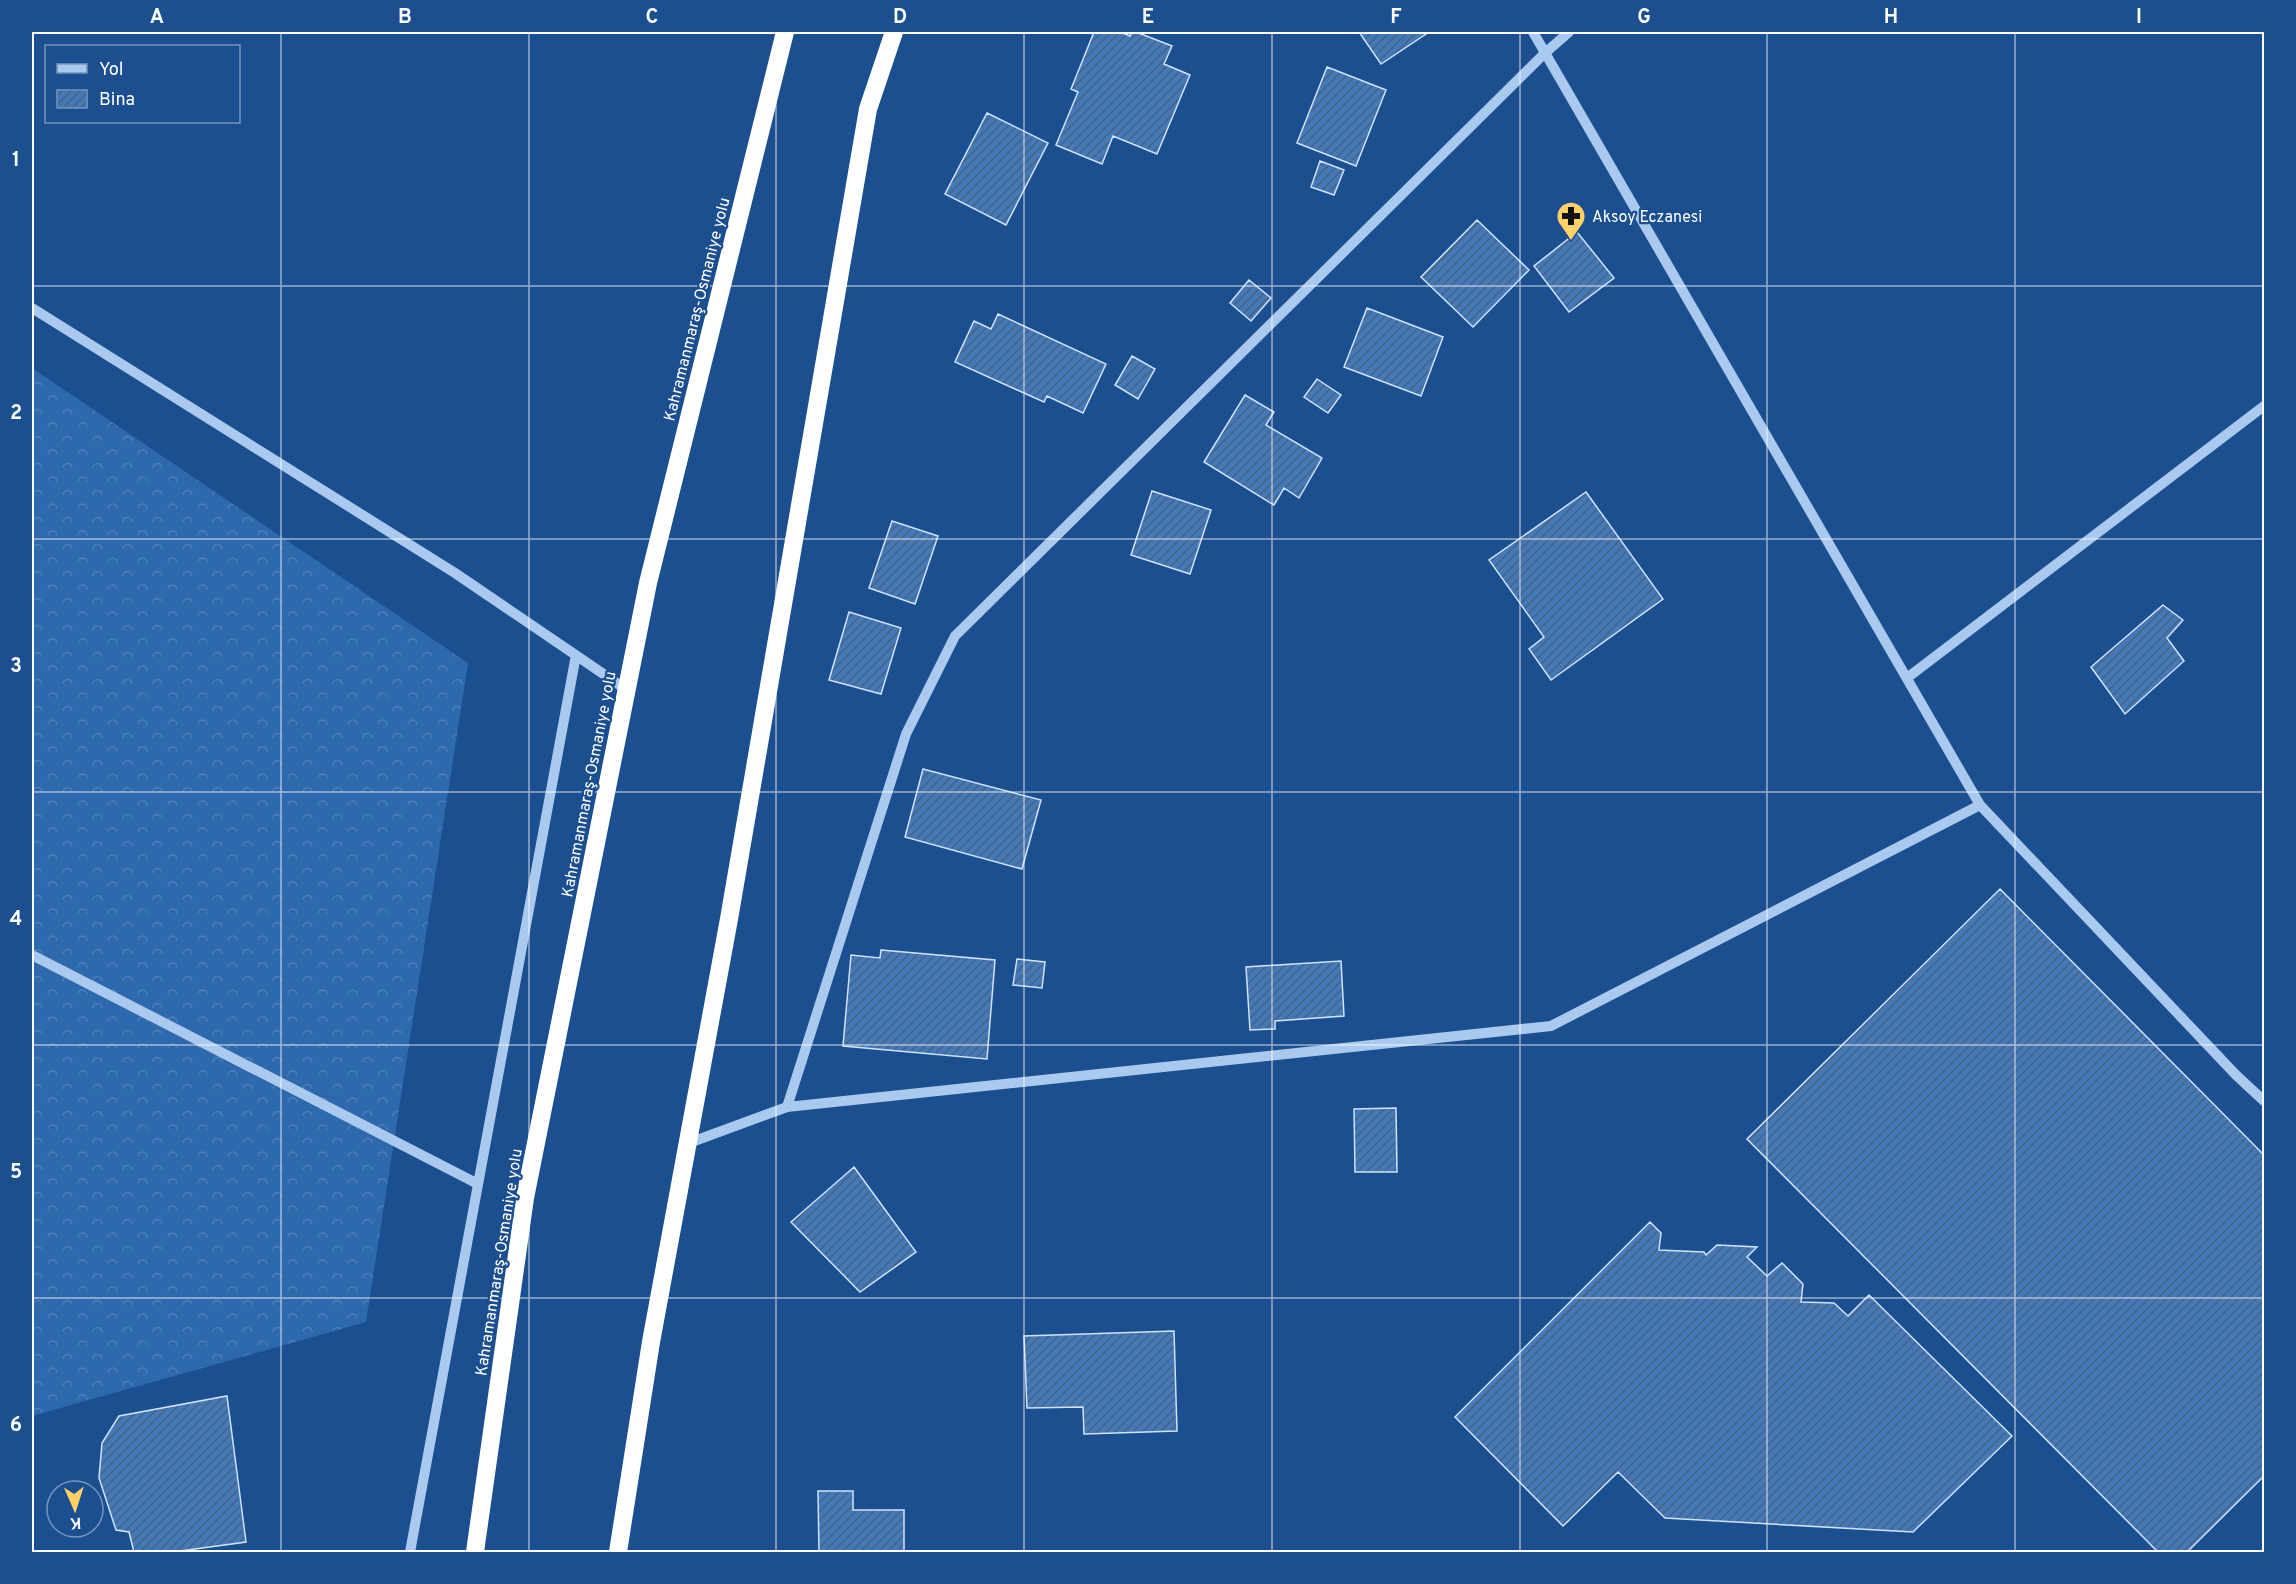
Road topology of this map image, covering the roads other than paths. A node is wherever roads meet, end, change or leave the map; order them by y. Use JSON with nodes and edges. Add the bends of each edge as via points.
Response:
{"nodes":[{"id":1,"x":784,"y":32,"type":"edge"},
{"id":2,"x":894,"y":32,"type":"edge"},
{"id":3,"x":1533,"y":32,"type":"edge"},
{"id":4,"x":1569,"y":32,"type":"edge"},
{"id":5,"x":1545,"y":52,"type":"junction"},
{"id":6,"x":32,"y":308,"type":"edge"},
{"id":7,"x":2265,"y":406,"type":"edge"},
{"id":8,"x":576,"y":655,"type":"junction"},
{"id":9,"x":1907,"y":678,"type":"junction"},
{"id":10,"x":627,"y":690,"type":"junction"},
{"id":11,"x":1980,"y":806,"type":"junction"},
{"id":12,"x":32,"y":955,"type":"edge"},
{"id":13,"x":2265,"y":1101,"type":"edge"},
{"id":14,"x":787,"y":1107,"type":"junction"},
{"id":15,"x":689,"y":1143,"type":"junction"},
{"id":16,"x":478,"y":1184,"type":"junction"},
{"id":17,"x":410,"y":1552,"type":"edge"},
{"id":18,"x":475,"y":1552,"type":"edge"},
{"id":19,"x":619,"y":1552,"type":"edge"}],
"edges":[{"from":1,"to":10,"type":"highway","name":"Kahramanmaraş-Osmaniye yolu","via":[[648,583]]},
{"from":2,"to":15,"type":"highway","via":[[868,109]]},
{"from":3,"to":5,"type":"street"},
{"from":4,"to":5,"type":"street"},
{"from":5,"to":9,"type":"street"},
{"from":5,"to":14,"type":"street","via":[[955,636],[906,734]]},
{"from":6,"to":8,"type":"street","via":[[454,573]]},
{"from":7,"to":9,"type":"street"},
{"from":8,"to":10,"type":"street"},
{"from":8,"to":16,"type":"street"},
{"from":9,"to":11,"type":"street"},
{"from":10,"to":18,"type":"highway","name":"Kahramanmaraş-Osmaniye yolu","via":[[525,1198]]},
{"from":11,"to":13,"type":"street"},
{"from":11,"to":14,"type":"street","via":[[1551,1026]]},
{"from":12,"to":16,"type":"street"},
{"from":14,"to":15,"type":"street"},
{"from":15,"to":19,"type":"highway","via":[[651,1342]]},
{"from":16,"to":17,"type":"street"}]}
